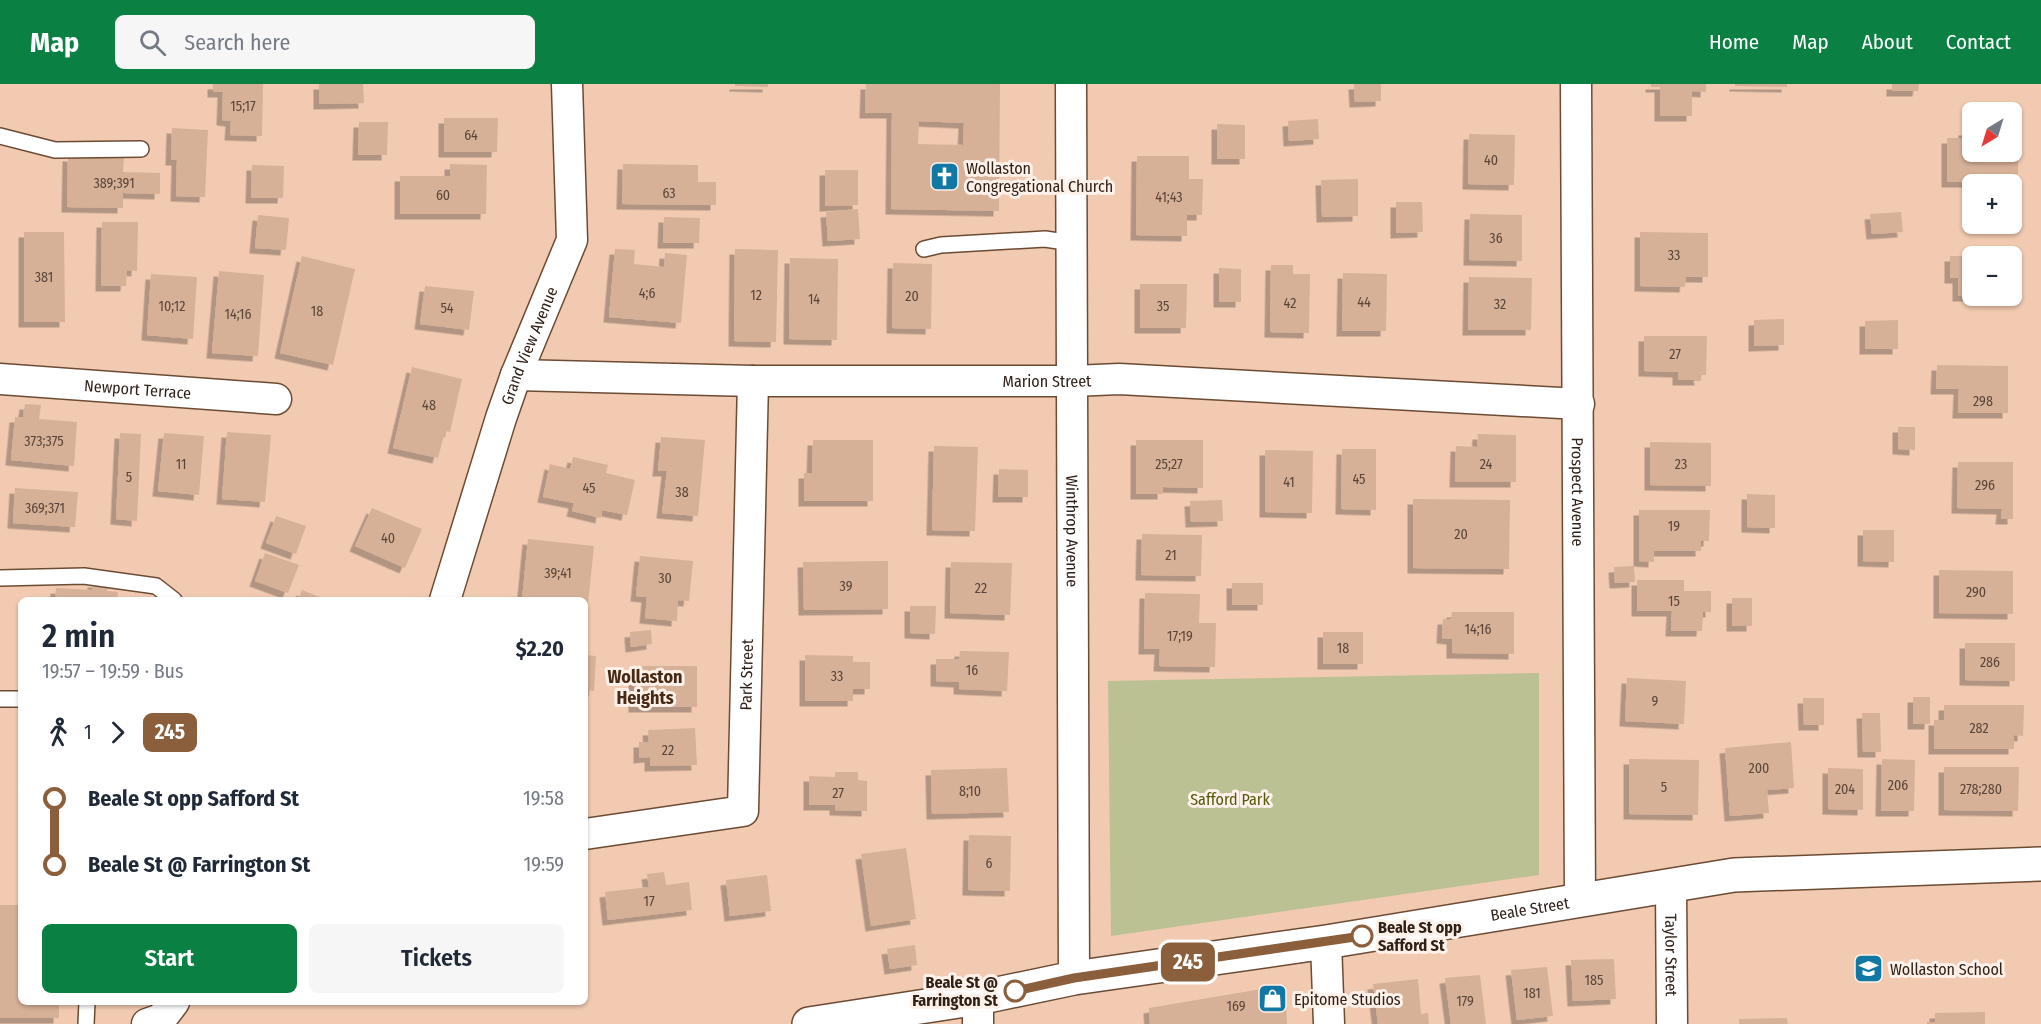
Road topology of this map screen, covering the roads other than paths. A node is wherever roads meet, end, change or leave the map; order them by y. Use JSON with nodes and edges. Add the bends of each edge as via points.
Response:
{"nodes":[{"id":1,"x":567,"y":84,"type":"edge"},
{"id":2,"x":1071,"y":84,"type":"edge"},
{"id":3,"x":1576,"y":84,"type":"edge"},
{"id":4,"x":0,"y":136,"type":"edge"},
{"id":5,"x":141,"y":149,"type":"dead end"},
{"id":6,"x":1072,"y":243,"type":"junction"},
{"id":7,"x":924,"y":249,"type":"dead end"},
{"id":8,"x":516,"y":375,"type":"junction"},
{"id":9,"x":0,"y":379,"type":"edge"},
{"id":10,"x":753,"y":381,"type":"junction"},
{"id":11,"x":1073,"y":381,"type":"junction"},
{"id":12,"x":276,"y":399,"type":"dead end"},
{"id":13,"x":1579,"y":404,"type":"junction"},
{"id":14,"x":0,"y":578,"type":"edge"},
{"id":15,"x":170,"y":597,"type":"edge"},
{"id":16,"x":446,"y":597,"type":"edge"},
{"id":17,"x":0,"y":699,"type":"edge"},
{"id":18,"x":18,"y":699,"type":"edge"},
{"id":19,"x":588,"y":834,"type":"edge"},
{"id":20,"x":2041,"y":864,"type":"edge"},
{"id":21,"x":1671,"y":886,"type":"junction"},
{"id":22,"x":1580,"y":901,"type":"junction"},
{"id":23,"x":1326,"y":942,"type":"junction"},
{"id":24,"x":1074,"y":978,"type":"junction"},
{"id":25,"x":87,"y":1005,"type":"edge"},
{"id":26,"x":172,"y":1005,"type":"edge"},
{"id":27,"x":978,"y":1011,"type":"edge"},
{"id":28,"x":86,"y":1024,"type":"edge"},
{"id":29,"x":147,"y":1024,"type":"edge"},
{"id":30,"x":809,"y":1024,"type":"edge"},
{"id":31,"x":1329,"y":1024,"type":"edge"},
{"id":32,"x":1672,"y":1024,"type":"edge"}],
"edges":[{"from":1,"to":8,"type":"street","name":"Grand View Avenue","via":[[572,240]]},
{"from":2,"to":6,"type":"street","name":"Winthrop Avenue"},
{"from":3,"to":13,"type":"street","name":"Prospect Avenue"},
{"from":4,"to":5,"type":"lane","via":[[55,150]]},
{"from":6,"to":7,"type":"lane","via":[[1045,239]]},
{"from":6,"to":11,"type":"street","name":"Winthrop Avenue"},
{"from":8,"to":10,"type":"street","name":"Marion Street"},
{"from":8,"to":16,"type":"street","name":"Grand View Avenue"},
{"from":9,"to":12,"type":"street","name":"Newport Terrace"},
{"from":10,"to":11,"type":"street","name":"Marion Street"},
{"from":10,"to":19,"type":"street","name":"Park Street","via":[[743,811]]},
{"from":11,"to":13,"type":"street","name":"Marion Street","via":[[1119,379]]},
{"from":11,"to":24,"type":"street","name":"Winthrop Avenue"},
{"from":13,"to":22,"type":"street","name":"Prospect Avenue"},
{"from":14,"to":15,"type":"lane","via":[[84,576],[156,586]]},
{"from":17,"to":18,"type":"lane"},
{"from":20,"to":21,"type":"main road","name":"Beale Street","via":[[1734,875]]},
{"from":21,"to":22,"type":"main road","name":"Beale Street"},
{"from":21,"to":32,"type":"street","name":"Taylor Street"},
{"from":22,"to":23,"type":"main road","name":"Beale Street"},
{"from":23,"to":24,"type":"main road","name":"Beale Street"},
{"from":23,"to":31,"type":"street"},
{"from":24,"to":27,"type":"main road","name":"Beale Street"},
{"from":25,"to":28,"type":"lane"},
{"from":26,"to":29,"type":"street","via":[[161,1019]]},
{"from":27,"to":30,"type":"main road","name":"Beale Street"}]}
